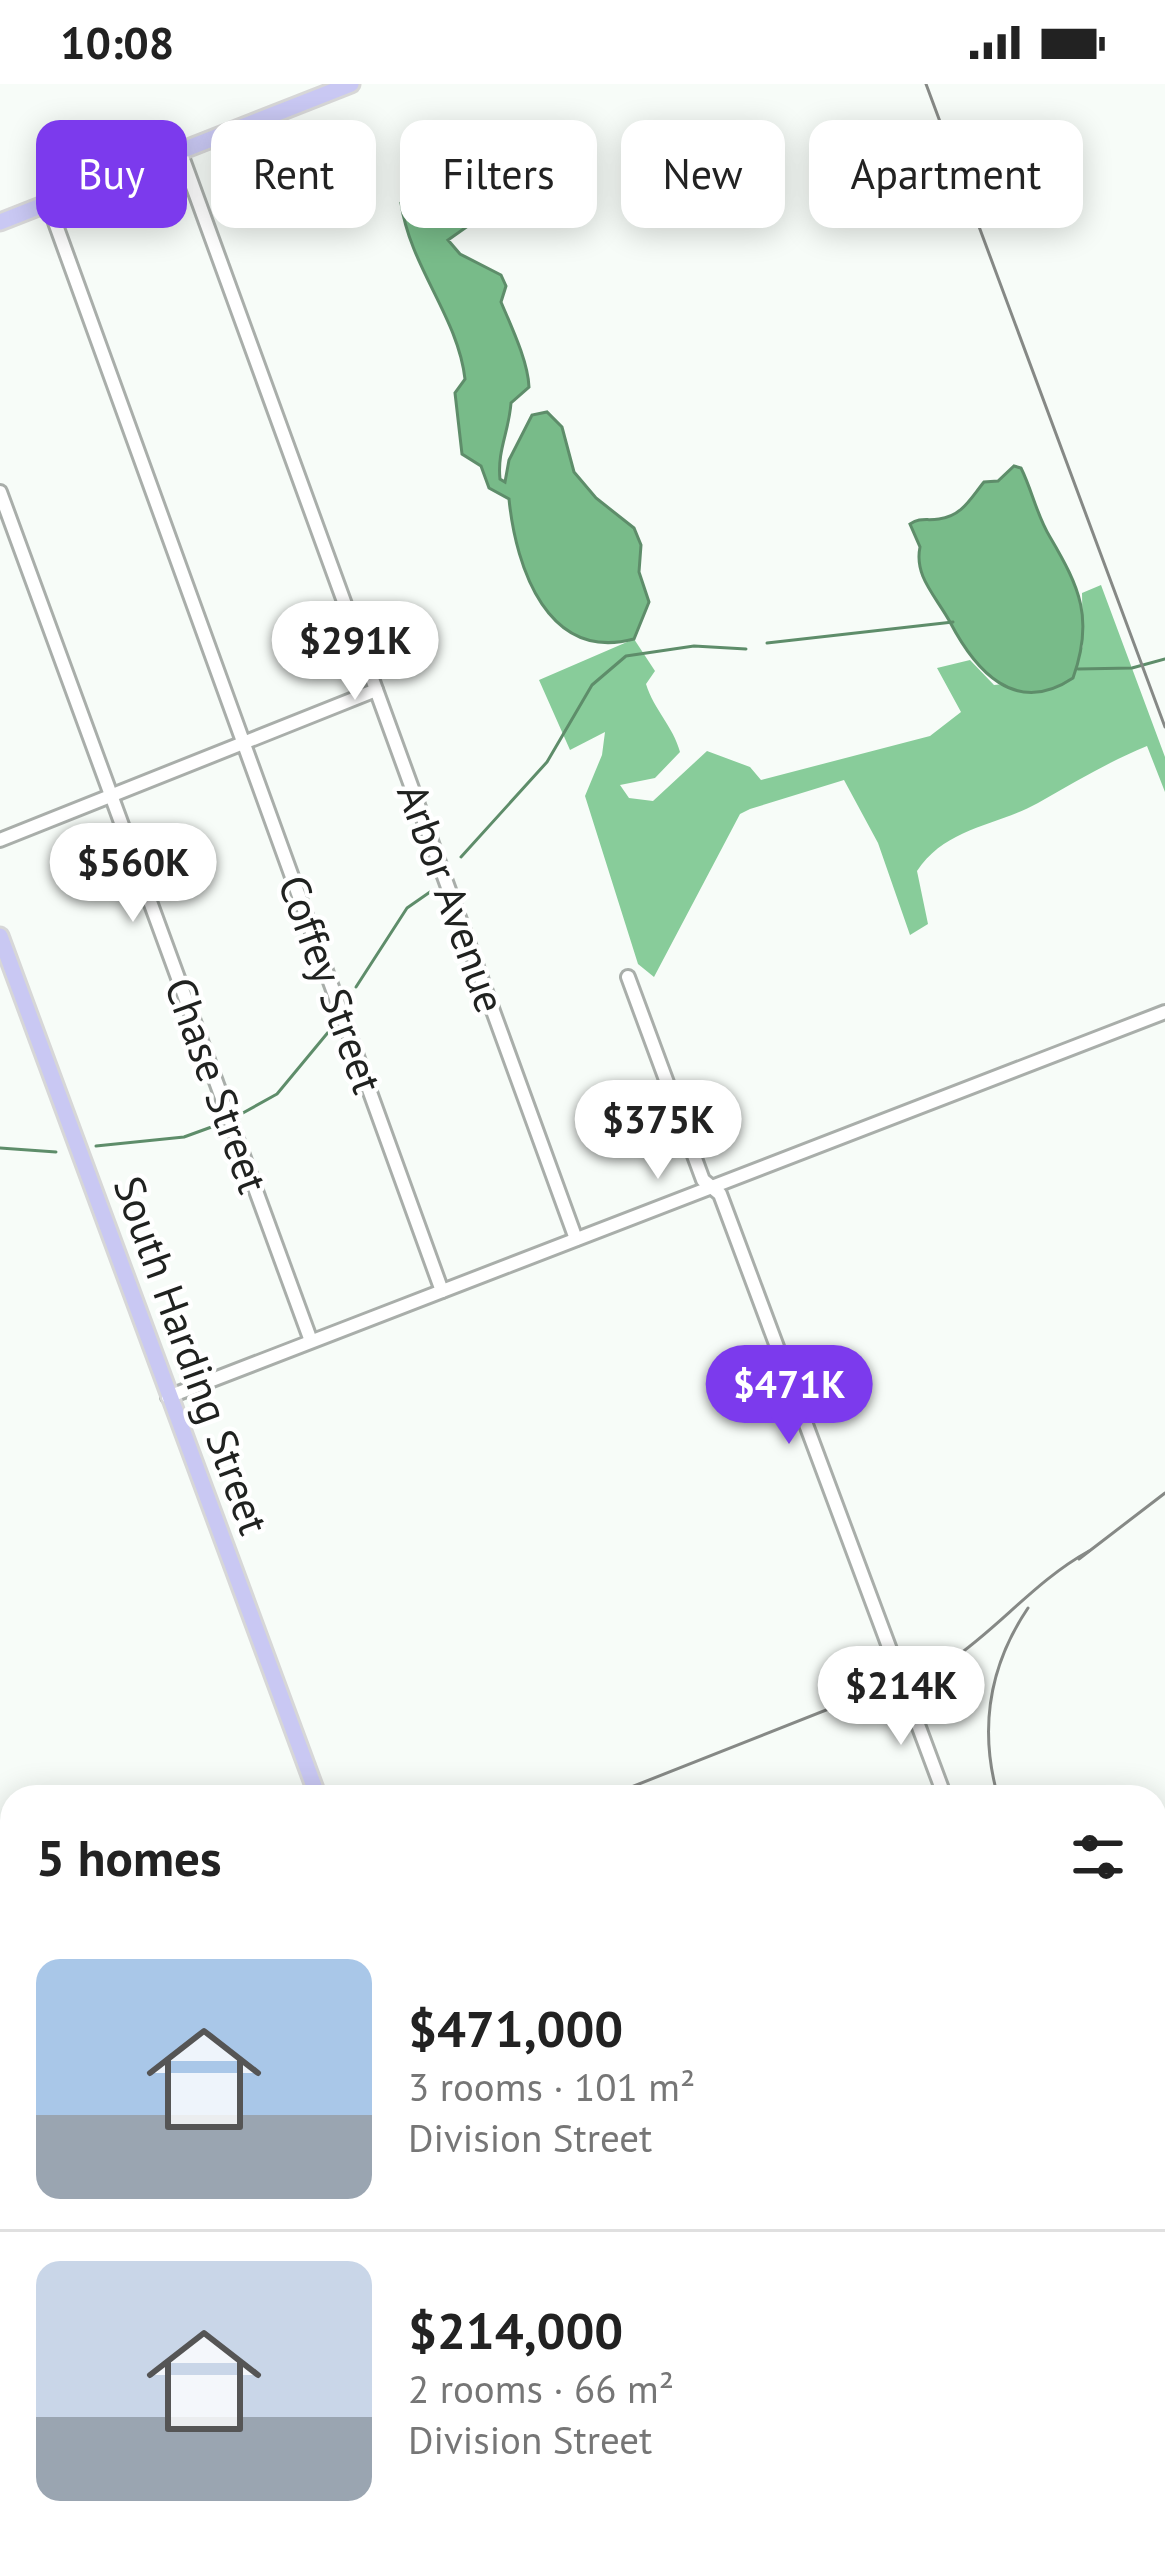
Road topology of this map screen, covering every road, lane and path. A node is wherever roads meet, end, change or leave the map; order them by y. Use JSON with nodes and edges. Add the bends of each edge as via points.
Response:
{"nodes":[{"id":1,"x":301,"y":84,"type":"edge"},
{"id":2,"x":351,"y":84,"type":"edge"},
{"id":3,"x":308,"y":101,"type":"junction"},
{"id":4,"x":187,"y":148,"type":"edge"},
{"id":5,"x":187,"y":170,"type":"edge"},
{"id":6,"x":36,"y":208,"type":"edge"},
{"id":7,"x":0,"y":222,"type":"edge"},
{"id":8,"x":57,"y":228,"type":"edge"},
{"id":9,"x":0,"y":492,"type":"edge"},
{"id":10,"x":376,"y":690,"type":"junction"},
{"id":11,"x":244,"y":743,"type":"junction"},
{"id":12,"x":111,"y":796,"type":"junction"},
{"id":13,"x":0,"y":840,"type":"edge"},
{"id":14,"x":0,"y":936,"type":"edge"},
{"id":15,"x":628,"y":977,"type":"dead end"},
{"id":16,"x":1165,"y":1012,"type":"edge"},
{"id":17,"x":715,"y":1186,"type":"junction"},
{"id":18,"x":576,"y":1239,"type":"junction"},
{"id":19,"x":442,"y":1291,"type":"junction"},
{"id":20,"x":310,"y":1341,"type":"junction"},
{"id":21,"x":168,"y":1396,"type":"junction"},
{"id":22,"x":314,"y":1785,"type":"edge"},
{"id":23,"x":940,"y":1785,"type":"edge"}],
"edges":[{"from":1,"to":3,"type":"street"},
{"from":2,"to":3,"type":"main road"},
{"from":3,"to":4,"type":"main road"},
{"from":5,"to":10,"type":"street","name":"Arbor Avenue"},
{"from":6,"to":7,"type":"main road"},
{"from":8,"to":11,"type":"street","name":"Coffey Street"},
{"from":9,"to":12,"type":"street","name":"Chase Street"},
{"from":10,"to":11,"type":"street"},
{"from":10,"to":18,"type":"street","name":"Arbor Avenue"},
{"from":11,"to":12,"type":"street"},
{"from":11,"to":19,"type":"street","name":"Coffey Street"},
{"from":12,"to":13,"type":"street"},
{"from":12,"to":20,"type":"street","name":"Chase Street"},
{"from":14,"to":21,"type":"main road","name":"South Harding Street"},
{"from":15,"to":17,"type":"street","via":[[703,1180]]},
{"from":16,"to":17,"type":"street"},
{"from":17,"to":18,"type":"street"},
{"from":17,"to":23,"type":"street"},
{"from":18,"to":19,"type":"street"},
{"from":19,"to":20,"type":"street"},
{"from":20,"to":21,"type":"street"},
{"from":21,"to":22,"type":"main road","name":"South Harding Street"}]}
